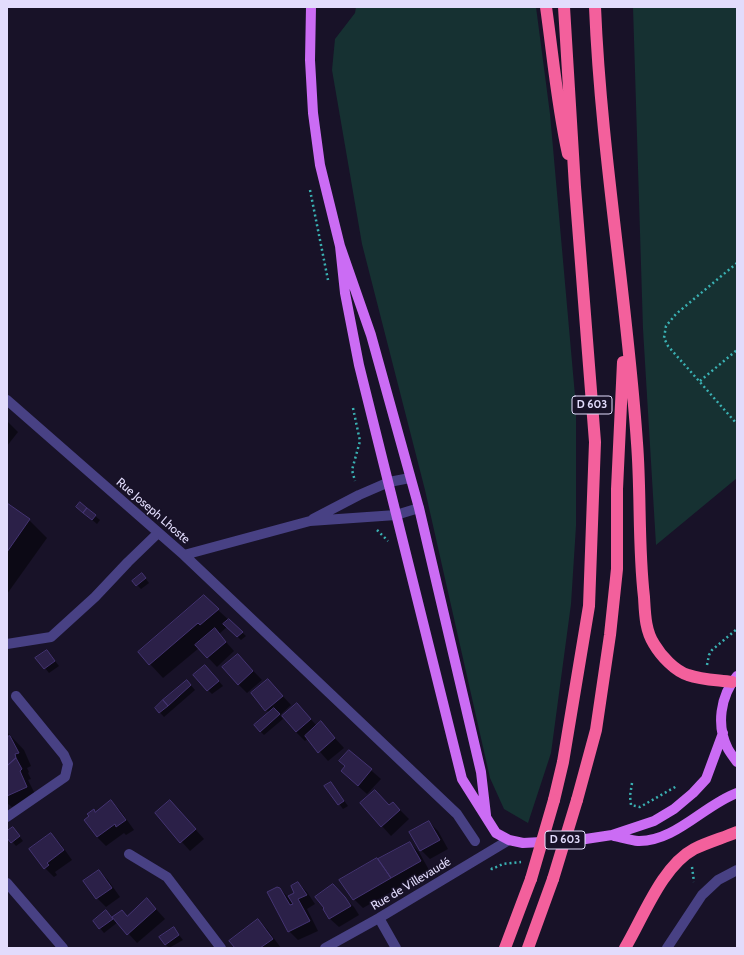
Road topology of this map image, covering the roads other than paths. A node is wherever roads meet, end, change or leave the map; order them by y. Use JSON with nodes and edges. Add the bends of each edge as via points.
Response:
{"nodes":[{"id":1,"x":311,"y":7,"type":"edge"},
{"id":2,"x":546,"y":7,"type":"edge"},
{"id":3,"x":564,"y":7,"type":"edge"},
{"id":4,"x":595,"y":7,"type":"edge"},
{"id":5,"x":575,"y":186,"type":"junction"},
{"id":6,"x":340,"y":246,"type":"junction"},
{"id":7,"x":625,"y":319,"type":"junction"},
{"id":8,"x":7,"y":400,"type":"edge"},
{"id":9,"x":410,"y":478,"type":"junction"},
{"id":10,"x":389,"y":482,"type":"junction"},
{"id":11,"x":419,"y":508,"type":"junction"},
{"id":12,"x":396,"y":515,"type":"junction"},
{"id":13,"x":310,"y":521,"type":"junction"},
{"id":14,"x":158,"y":533,"type":"junction"},
{"id":15,"x":184,"y":555,"type":"junction"},
{"id":16,"x":7,"y":644,"type":"edge"},
{"id":17,"x":735,"y":679,"type":"edge"},
{"id":18,"x":16,"y":696,"type":"dead end"},
{"id":19,"x":723,"y":733,"type":"junction"},
{"id":20,"x":737,"y":762,"type":"edge"},
{"id":21,"x":737,"y":793,"type":"edge"},
{"id":22,"x":7,"y":817,"type":"edge"},
{"id":23,"x":486,"y":819,"type":"junction"},
{"id":24,"x":737,"y":832,"type":"edge"},
{"id":25,"x":612,"y":835,"type":"junction"},
{"id":26,"x":509,"y":840,"type":"junction"},
{"id":27,"x":475,"y":841,"type":"dead end"},
{"id":28,"x":129,"y":854,"type":"dead end"},
{"id":29,"x":737,"y":870,"type":"edge"},
{"id":30,"x":7,"y":883,"type":"edge"},
{"id":31,"x":379,"y":918,"type":"junction"},
{"id":32,"x":63,"y":948,"type":"edge"},
{"id":33,"x":221,"y":948,"type":"edge"},
{"id":34,"x":325,"y":948,"type":"edge"},
{"id":35,"x":396,"y":948,"type":"edge"},
{"id":36,"x":504,"y":948,"type":"edge"},
{"id":37,"x":528,"y":948,"type":"edge"},
{"id":38,"x":625,"y":948,"type":"edge"},
{"id":39,"x":667,"y":948,"type":"edge"}],
"edges":[{"from":1,"to":6,"type":"main road","via":[[313,113],[320,165]]},
{"from":2,"to":5,"type":"highway","via":[[561,124]]},
{"from":3,"to":5,"type":"highway","number":"D 603"},
{"from":4,"to":7,"type":"highway","number":"D 603","via":[[602,118]]},
{"from":5,"to":36,"type":"highway","number":"D 603","bridge":true,"via":[[595,442],[589,606],[563,762],[554,800],[531,879]]},
{"from":6,"to":9,"type":"main road","via":[[375,348]]},
{"from":6,"to":10,"type":"main road","via":[[352,333]]},
{"from":7,"to":17,"type":"highway","via":[[638,444],[645,618],[653,643],[668,661],[687,675]]},
{"from":7,"to":37,"type":"highway","number":"D 603","bridge":true,"via":[[617,489],[617,576],[596,730],[553,879]]},
{"from":8,"to":14,"type":"street","name":"Rue Joseph Lhoste"},
{"from":9,"to":10,"type":"street"},
{"from":9,"to":11,"type":"main road"},
{"from":10,"to":12,"type":"main road"},
{"from":10,"to":13,"type":"street"},
{"from":11,"to":12,"type":"street"},
{"from":11,"to":23,"type":"main road","via":[[481,772]]},
{"from":12,"to":13,"type":"street"},
{"from":12,"to":23,"type":"main road","via":[[462,779]]},
{"from":13,"to":15,"type":"street","name":"Rue Joseph Lhoste"},
{"from":14,"to":15,"type":"street","name":"Rue Joseph Lhoste"},
{"from":14,"to":16,"type":"street","via":[[51,637]]},
{"from":15,"to":27,"type":"street","via":[[457,814]]},
{"from":17,"to":19,"type":"main road","via":[[724,697],[721,714]]},
{"from":18,"to":22,"type":"street","via":[[64,755],[68,764],[65,777]]},
{"from":19,"to":20,"type":"main road","via":[[728,749]]},
{"from":19,"to":25,"type":"main road","via":[[706,778],[693,793],[654,821]]},
{"from":21,"to":25,"type":"main road","via":[[686,824],[653,838],[638,840]]},
{"from":23,"to":26,"type":"main road","via":[[496,833]]},
{"from":24,"to":38,"type":"highway","via":[[694,849],[682,858],[668,874]]},
{"from":25,"to":26,"type":"main road","via":[[579,840],[523,843]]},
{"from":26,"to":31,"type":"street","name":"Rue de Villevaudé"},
{"from":28,"to":33,"type":"street","via":[[167,877]]},
{"from":29,"to":39,"type":"street","via":[[718,880],[702,895]]},
{"from":30,"to":32,"type":"street"},
{"from":31,"to":34,"type":"street","name":"Rue de Villevaudé"},
{"from":31,"to":35,"type":"street"}]}
